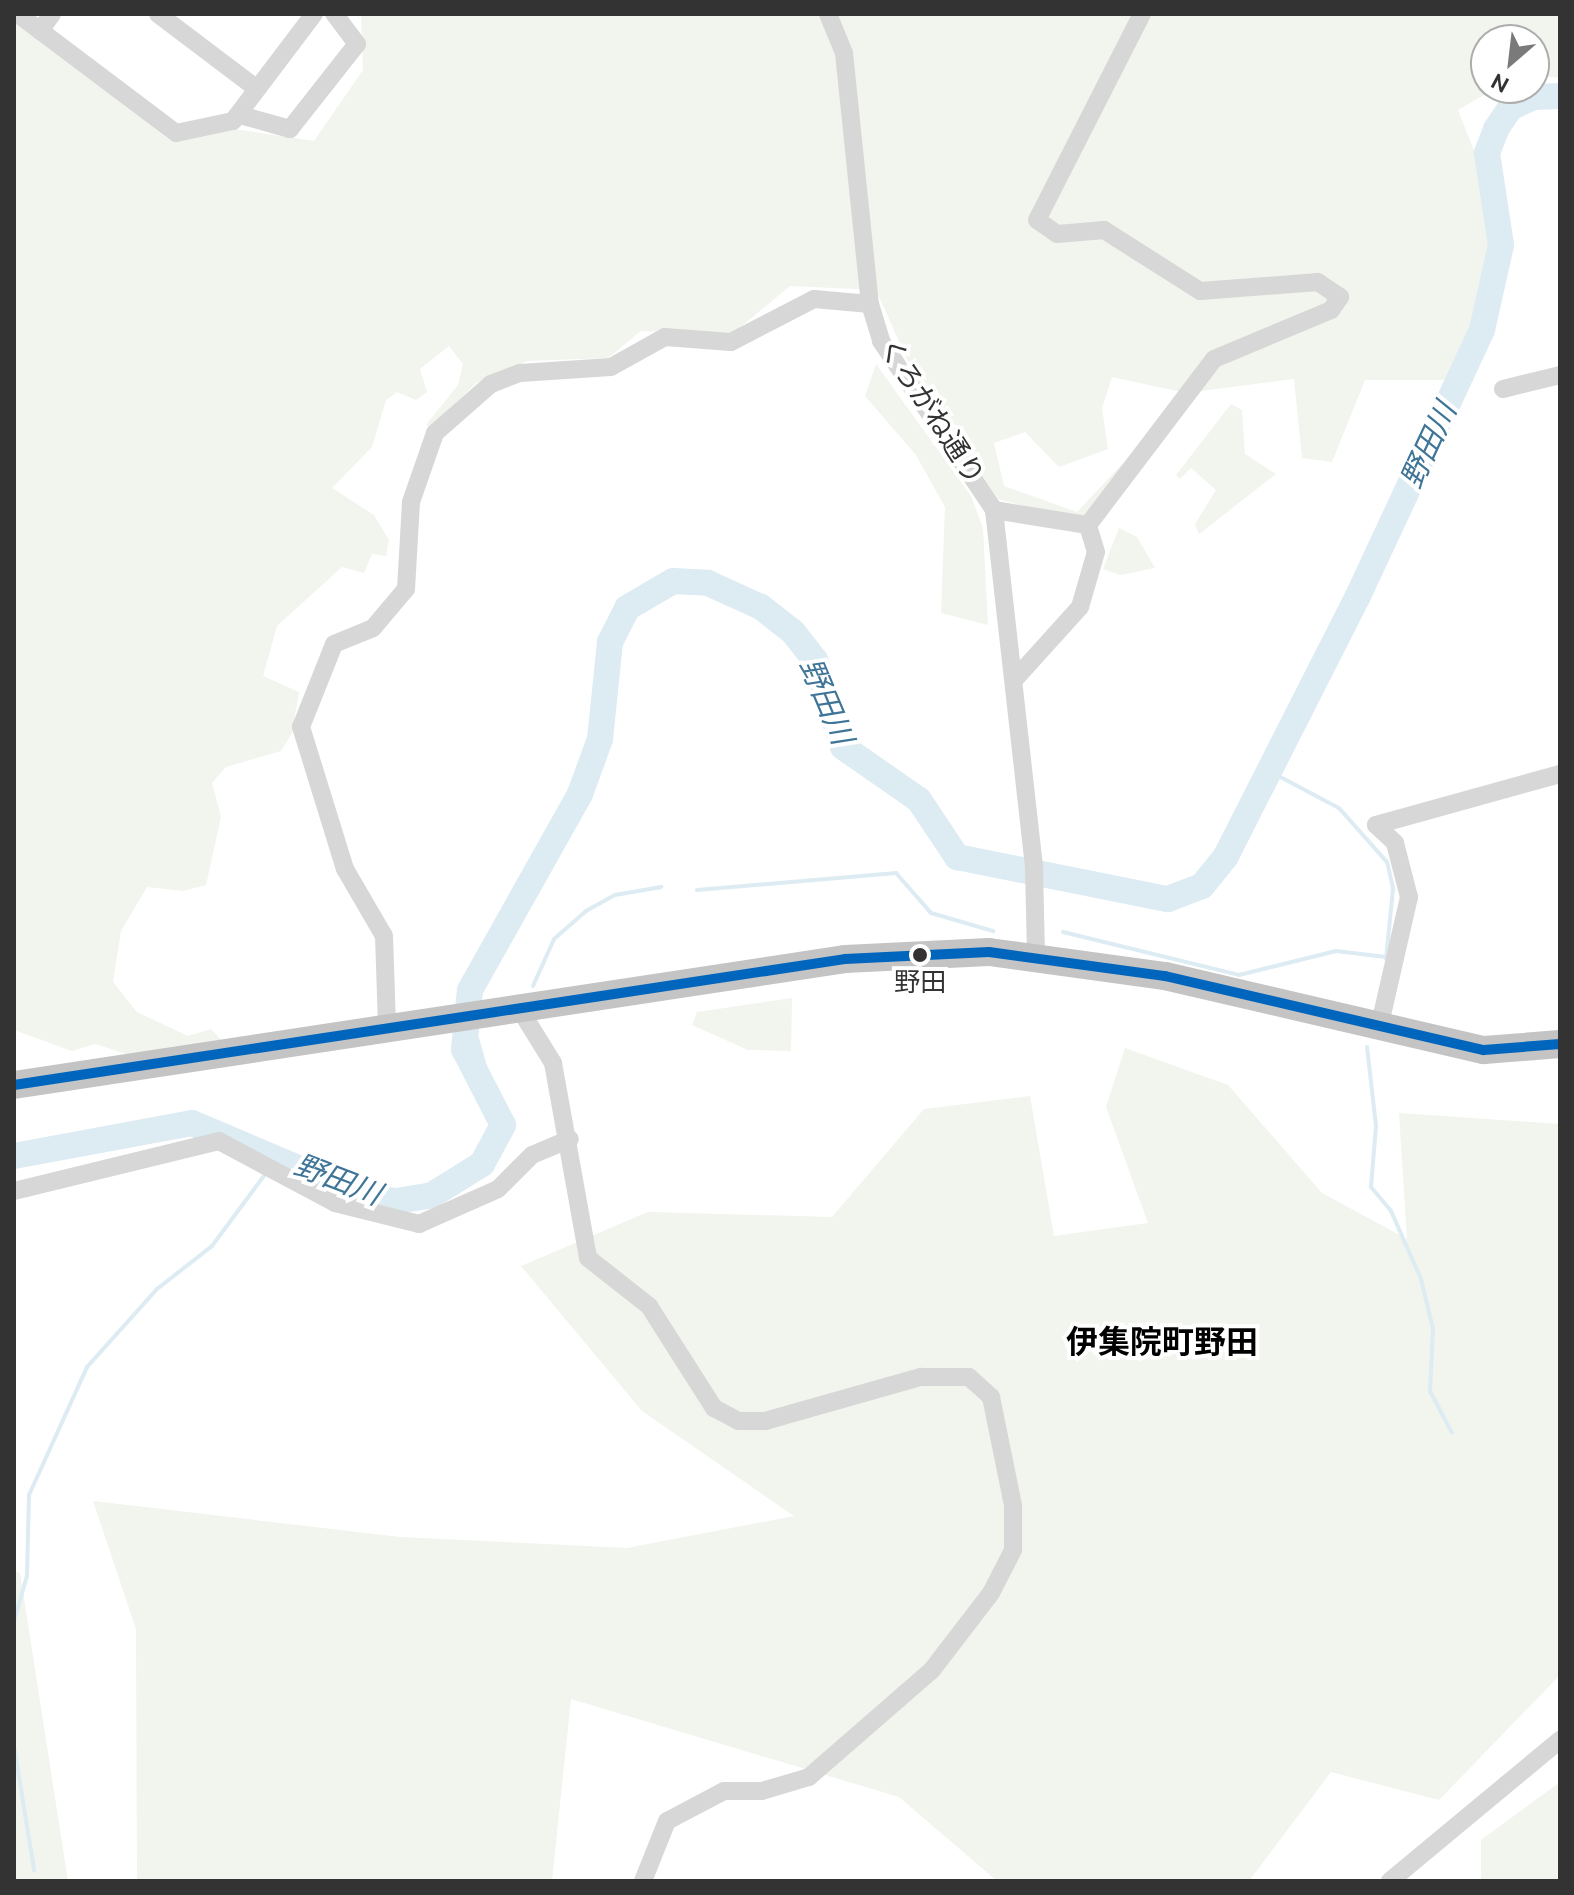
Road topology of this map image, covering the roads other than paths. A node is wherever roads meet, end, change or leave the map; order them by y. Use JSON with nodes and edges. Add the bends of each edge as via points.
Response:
{"nodes":[{"id":1,"x":18,"y":14,"type":"edge"},
{"id":2,"x":52,"y":14,"type":"edge"},
{"id":3,"x":158,"y":14,"type":"edge"},
{"id":4,"x":314,"y":14,"type":"edge"},
{"id":5,"x":334,"y":14,"type":"edge"},
{"id":6,"x":828,"y":14,"type":"edge"},
{"id":7,"x":1142,"y":14,"type":"edge"},
{"id":8,"x":40,"y":31,"type":"junction"},
{"id":9,"x":257,"y":89,"type":"junction"},
{"id":10,"x":240,"y":115,"type":"junction"},
{"id":11,"x":870,"y":304,"type":"junction"},
{"id":12,"x":1560,"y":375,"type":"edge"},
{"id":13,"x":1503,"y":389,"type":"dead end"},
{"id":14,"x":994,"y":510,"type":"junction"},
{"id":15,"x":1088,"y":525,"type":"junction"},
{"id":16,"x":1015,"y":679,"type":"junction"},
{"id":17,"x":1560,"y":774,"type":"edge"},
{"id":18,"x":1036,"y":954,"type":"junction"},
{"id":19,"x":519,"y":1008,"type":"junction"},
{"id":20,"x":387,"y":1026,"type":"junction"},
{"id":21,"x":1379,"y":1028,"type":"junction"},
{"id":22,"x":1560,"y":1044,"type":"edge"},
{"id":23,"x":14,"y":1085,"type":"edge"},
{"id":24,"x":570,"y":1139,"type":"junction"},
{"id":25,"x":14,"y":1191,"type":"edge"},
{"id":26,"x":1560,"y":1740,"type":"edge"},
{"id":27,"x":643,"y":1881,"type":"edge"},
{"id":28,"x":1390,"y":1881,"type":"edge"}],
"edges":[{"from":1,"to":8,"type":"street"},
{"from":2,"to":8,"type":"street"},
{"from":3,"to":9,"type":"street"},
{"from":4,"to":9,"type":"street"},
{"from":5,"to":10,"type":"street","via":[[353,30],[357,44],[290,129]]},
{"from":6,"to":11,"type":"street","name":"くろがね通り","via":[[844,53]]},
{"from":7,"to":15,"type":"street","via":[[1037,220],[1057,234],[1104,230],[1200,291],[1318,282],[1340,297],[1331,310],[1214,359]]},
{"from":8,"to":10,"type":"street","via":[[176,133]]},
{"from":9,"to":10,"type":"street"},
{"from":11,"to":14,"type":"street","name":"くろがね通り","via":[[892,362]]},
{"from":11,"to":20,"type":"street","via":[[814,299],[731,342],[665,337],[611,367],[520,373],[491,384],[435,433],[411,502],[406,589],[373,628],[334,644],[301,727],[345,869],[384,936]]},
{"from":12,"to":13,"type":"street"},
{"from":14,"to":15,"type":"street"},
{"from":14,"to":16,"type":"street","name":"くろがね通り"},
{"from":15,"to":16,"type":"street","via":[[1096,552],[1080,607]]},
{"from":16,"to":18,"type":"street","name":"くろがね通り","via":[[1034,867]]},
{"from":17,"to":21,"type":"street","via":[[1376,825],[1395,843],[1409,897]]},
{"from":18,"to":19,"type":"highway","via":[[845,959]]},
{"from":18,"to":21,"type":"highway","via":[[1165,976]]},
{"from":19,"to":20,"type":"highway"},
{"from":19,"to":24,"type":"street","via":[[553,1063]]},
{"from":20,"to":23,"type":"highway","via":[[342,1039]]},
{"from":21,"to":22,"type":"highway","via":[[1484,1050]]},
{"from":24,"to":25,"type":"street","via":[[532,1155],[498,1189],[419,1224],[335,1203],[266,1171],[219,1141],[199,1143],[162,1160]]},
{"from":24,"to":27,"type":"street","via":[[588,1258],[649,1306],[714,1408],[738,1421],[765,1421],[921,1377],[969,1377],[991,1397],[1016,1527],[1013,1550],[964,1632],[876,1725],[798,1783],[724,1791],[689,1805],[667,1821]]},
{"from":26,"to":28,"type":"street"}]}
